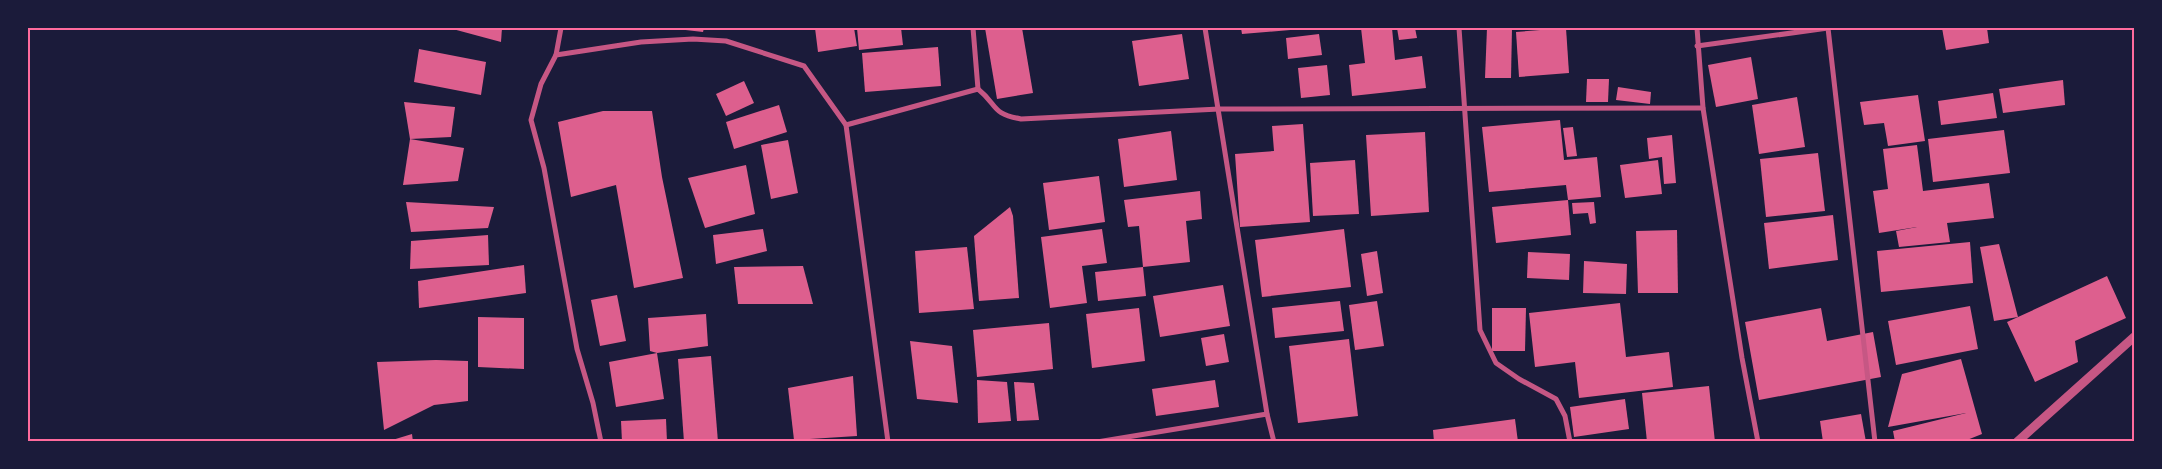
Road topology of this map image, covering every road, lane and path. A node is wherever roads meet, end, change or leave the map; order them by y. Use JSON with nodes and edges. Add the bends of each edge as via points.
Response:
{"nodes":[{"id":1,"x":561,"y":28,"type":"edge"},
{"id":2,"x":973,"y":28,"type":"edge"},
{"id":3,"x":1205,"y":28,"type":"edge"},
{"id":4,"x":1459,"y":28,"type":"edge"},
{"id":5,"x":1697,"y":28,"type":"edge"},
{"id":6,"x":1828,"y":28,"type":"edge"},
{"id":7,"x":1697,"y":46,"type":"junction"},
{"id":8,"x":556,"y":55,"type":"junction"},
{"id":9,"x":978,"y":89,"type":"junction"},
{"id":10,"x":1464,"y":107,"type":"junction"},
{"id":11,"x":1703,"y":108,"type":"junction"},
{"id":12,"x":1219,"y":109,"type":"junction"},
{"id":13,"x":846,"y":124,"type":"junction"},
{"id":14,"x":2134,"y":337,"type":"edge"},
{"id":15,"x":1267,"y":414,"type":"junction"},
{"id":16,"x":601,"y":442,"type":"edge"},
{"id":17,"x":888,"y":442,"type":"edge"},
{"id":18,"x":1097,"y":442,"type":"edge"},
{"id":19,"x":1274,"y":442,"type":"edge"},
{"id":20,"x":1570,"y":442,"type":"edge"},
{"id":21,"x":1758,"y":442,"type":"edge"},
{"id":22,"x":1876,"y":442,"type":"edge"},
{"id":23,"x":2016,"y":442,"type":"edge"}],
"edges":[{"from":1,"to":8,"type":"street"},
{"from":2,"to":9,"type":"street"},
{"from":3,"to":12,"type":"street"},
{"from":4,"to":10,"type":"street"},
{"from":5,"to":7,"type":"street"},
{"from":6,"to":7,"type":"street"},
{"from":6,"to":22,"type":"street"},
{"from":7,"to":11,"type":"street"},
{"from":8,"to":13,"type":"street","via":[[641,42],[693,38],[726,41],[804,66]]},
{"from":8,"to":16,"type":"street","via":[[541,84],[531,120],[544,168],[577,349],[594,403]]},
{"from":9,"to":12,"type":"street","via":[[987,96],[996,111],[1021,120]]},
{"from":9,"to":13,"type":"street"},
{"from":10,"to":11,"type":"street"},
{"from":10,"to":12,"type":"street"},
{"from":10,"to":20,"type":"street","via":[[1480,330],[1496,363],[1556,399],[1565,416]]},
{"from":11,"to":21,"type":"street"},
{"from":12,"to":15,"type":"street"},
{"from":13,"to":17,"type":"street"},
{"from":14,"to":23,"type":"street"},
{"from":15,"to":18,"type":"street"},
{"from":15,"to":19,"type":"street"}]}
